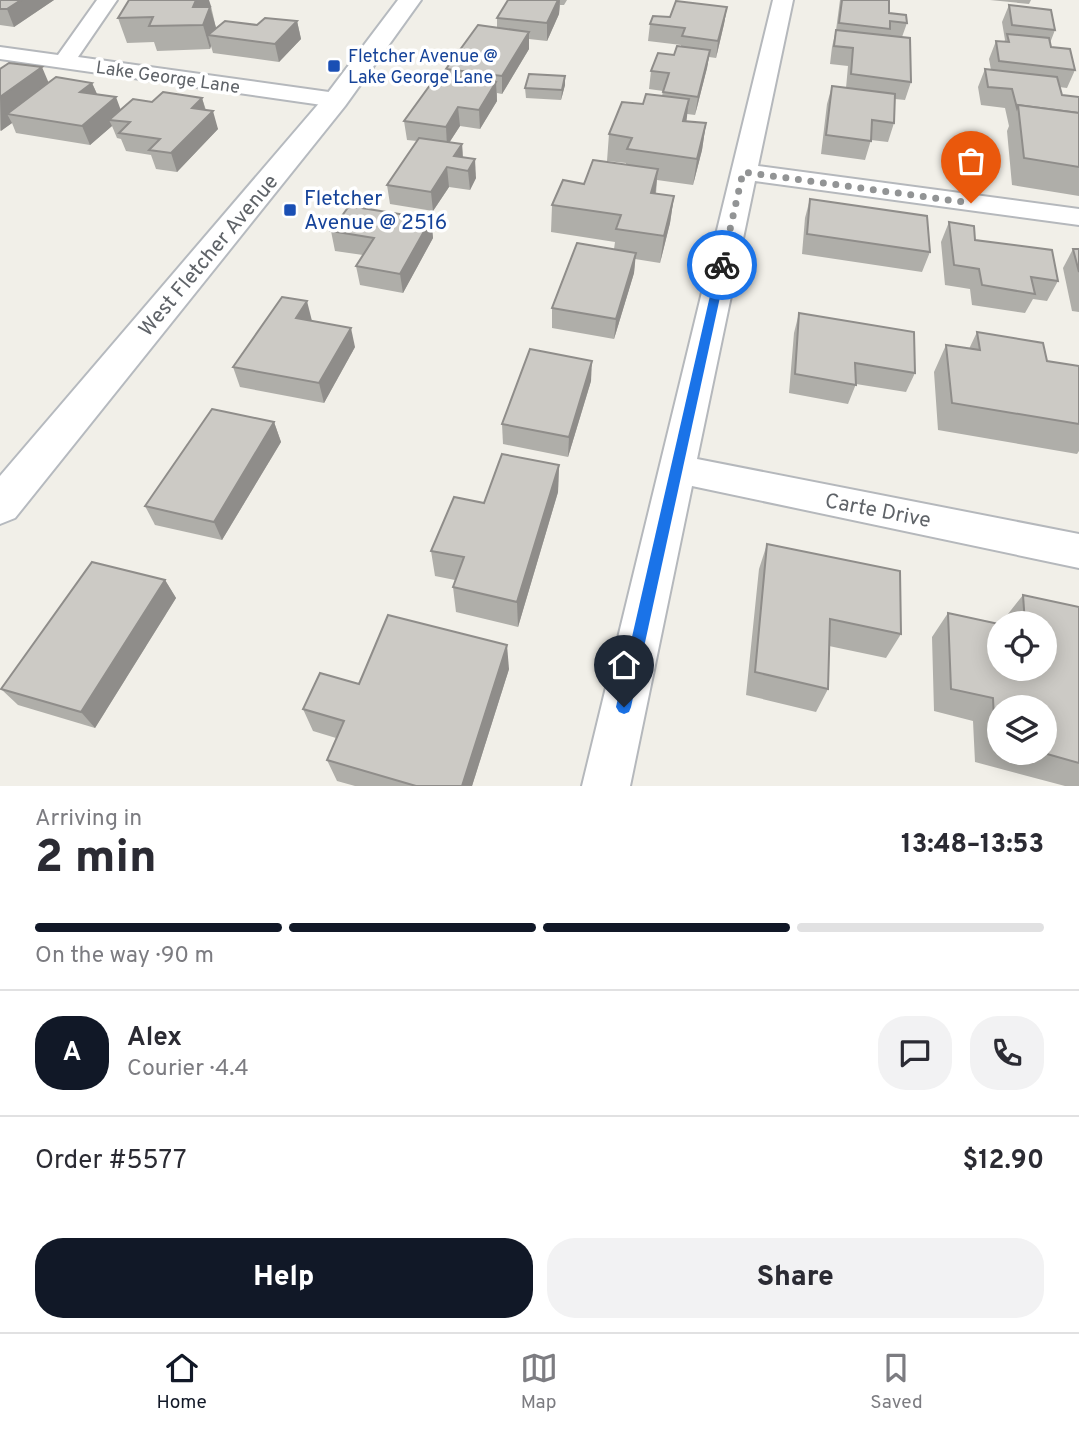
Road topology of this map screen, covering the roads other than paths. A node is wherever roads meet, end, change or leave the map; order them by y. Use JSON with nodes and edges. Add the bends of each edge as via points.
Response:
{"nodes":[{"id":1,"x":107,"y":0,"type":"edge"},
{"id":2,"x":410,"y":0,"type":"edge"},
{"id":3,"x":783,"y":0,"type":"edge"},
{"id":4,"x":0,"y":53,"type":"edge"},
{"id":5,"x":64,"y":62,"type":"junction"},
{"id":6,"x":336,"y":100,"type":"junction"},
{"id":7,"x":743,"y":172,"type":"junction"},
{"id":8,"x":1079,"y":217,"type":"edge"},
{"id":9,"x":677,"y":469,"type":"junction"},
{"id":10,"x":0,"y":506,"type":"edge"},
{"id":11,"x":1079,"y":551,"type":"edge"},
{"id":12,"x":606,"y":786,"type":"edge"}],
"edges":[{"from":1,"to":5,"type":"street"},
{"from":2,"to":6,"type":"main road","name":"West Fletcher Avenue"},
{"from":3,"to":7,"type":"street"},
{"from":4,"to":5,"type":"street","name":"Lake George Lane"},
{"from":5,"to":6,"type":"street","name":"Lake George Lane"},
{"from":6,"to":10,"type":"main road","name":"West Fletcher Avenue"},
{"from":7,"to":8,"type":"street"},
{"from":7,"to":9,"type":"street"},
{"from":9,"to":11,"type":"street","name":"Carte Drive"},
{"from":9,"to":12,"type":"street"}]}
